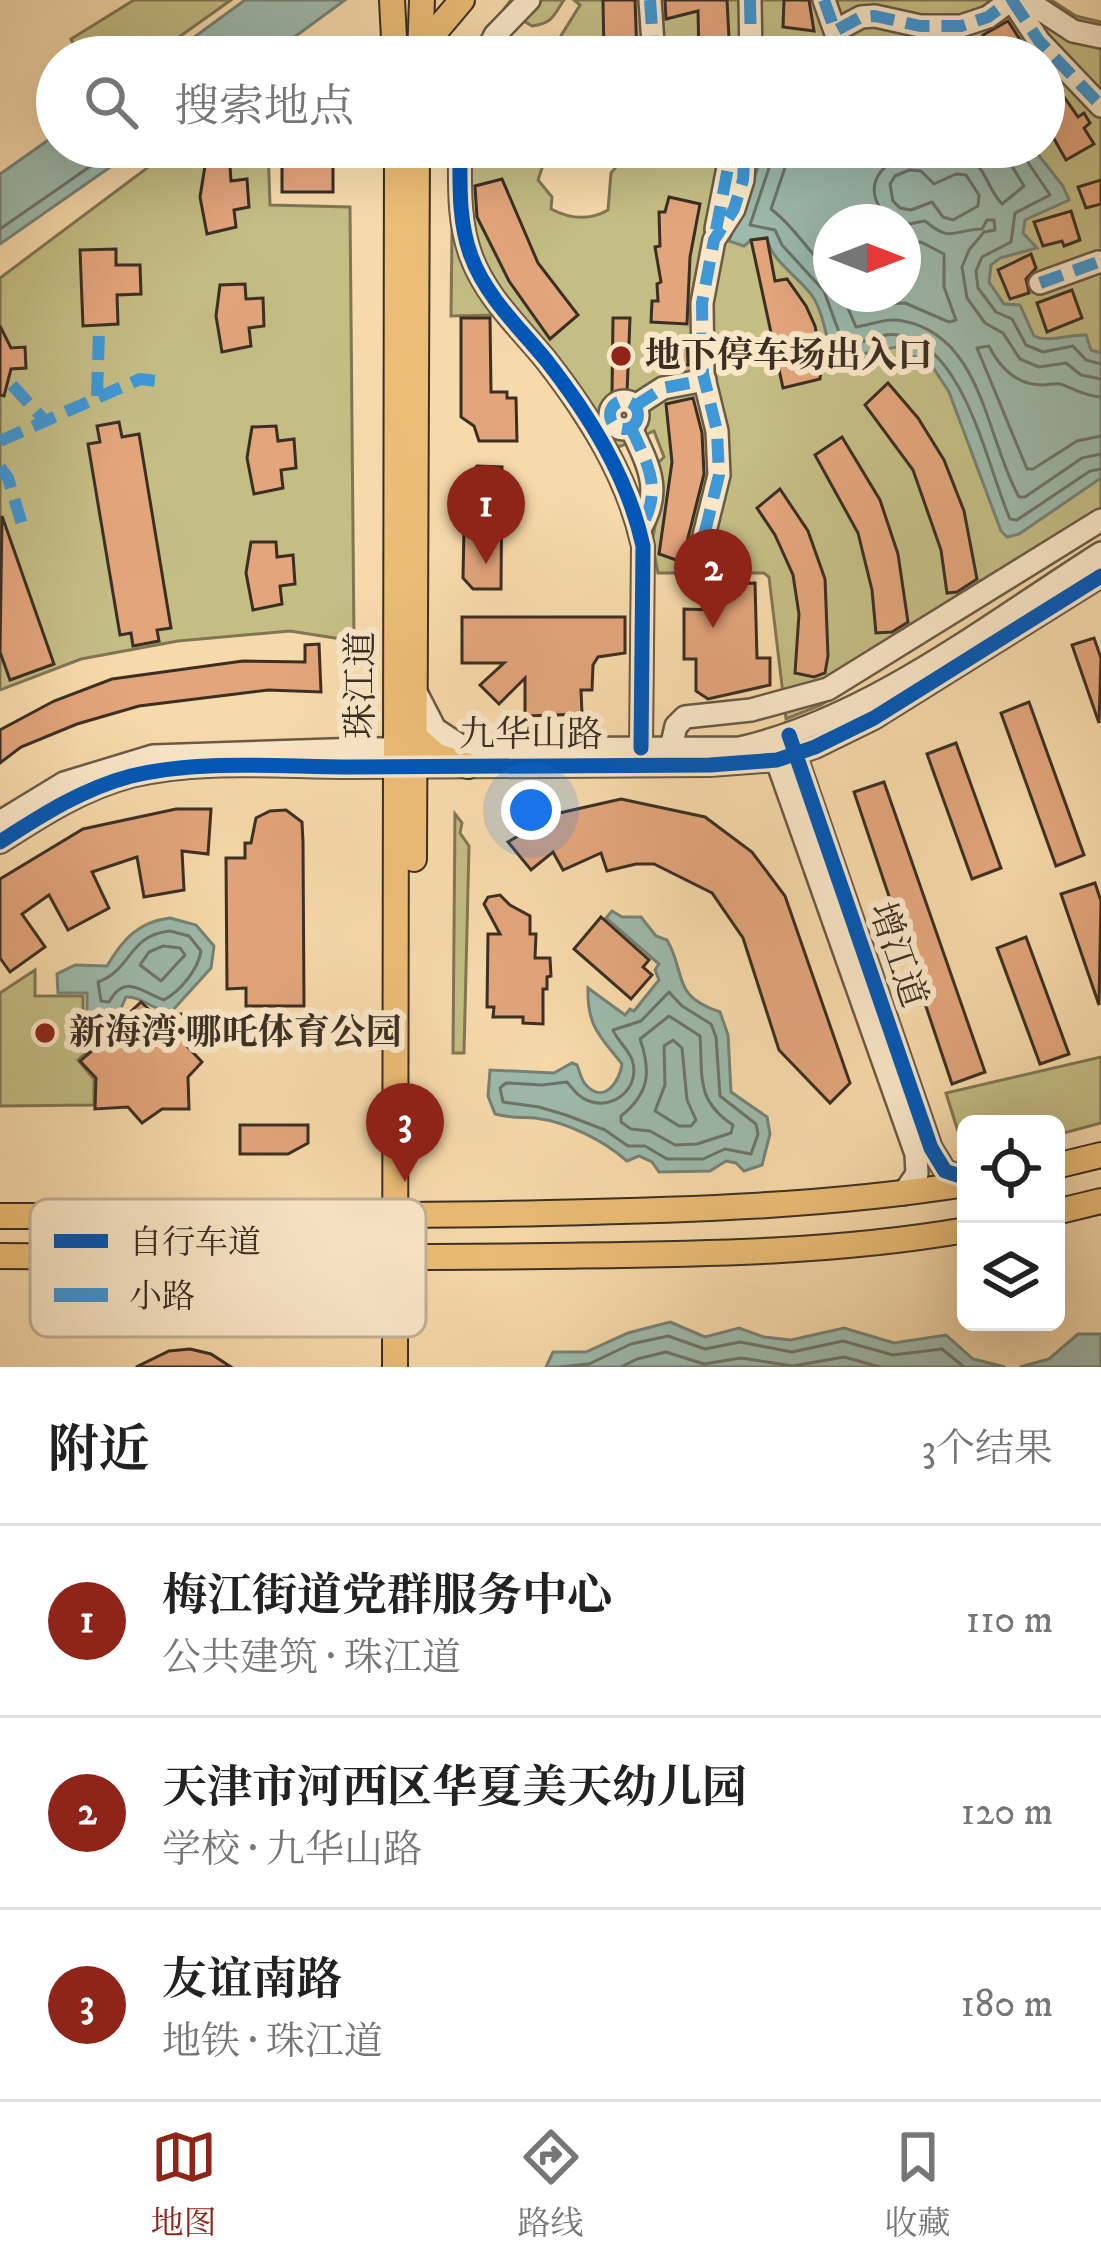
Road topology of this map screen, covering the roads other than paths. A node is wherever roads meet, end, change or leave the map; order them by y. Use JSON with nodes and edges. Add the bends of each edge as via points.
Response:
{"nodes":[{"id":1,"x":392,"y":0,"type":"edge"},
{"id":2,"x":462,"y":0,"type":"edge"},
{"id":3,"x":529,"y":0,"type":"edge"},
{"id":4,"x":650,"y":0,"type":"edge"},
{"id":5,"x":750,"y":0,"type":"edge"},
{"id":6,"x":824,"y":0,"type":"edge"},
{"id":7,"x":901,"y":0,"type":"edge"},
{"id":8,"x":1011,"y":0,"type":"edge"},
{"id":9,"x":1026,"y":0,"type":"edge"},
{"id":10,"x":423,"y":1,"type":"edge"},
{"id":11,"x":906,"y":24,"type":"junction"},
{"id":12,"x":394,"y":36,"type":"edge"},
{"id":13,"x":400,"y":36,"type":"edge"},
{"id":14,"x":420,"y":36,"type":"edge"},
{"id":15,"x":433,"y":36,"type":"edge"},
{"id":16,"x":494,"y":36,"type":"edge"},
{"id":17,"x":653,"y":36,"type":"edge"},
{"id":18,"x":751,"y":36,"type":"edge"},
{"id":19,"x":1036,"y":36,"type":"edge"},
{"id":20,"x":1101,"y":37,"type":"edge"},
{"id":21,"x":1065,"y":68,"type":"edge"},
{"id":22,"x":1101,"y":106,"type":"edge"},
{"id":23,"x":397,"y":168,"type":"edge"},
{"id":24,"x":417,"y":168,"type":"edge"},
{"id":25,"x":460,"y":168,"type":"edge"},
{"id":26,"x":728,"y":168,"type":"edge"},
{"id":27,"x":744,"y":168,"type":"edge"},
{"id":28,"x":714,"y":240,"type":"junction"},
{"id":29,"x":1100,"y":261,"type":"edge"},
{"id":30,"x":1040,"y":283,"type":"dead end"},
{"id":31,"x":705,"y":380,"type":"junction"},
{"id":32,"x":618,"y":422,"type":"junction"},
{"id":33,"x":1101,"y":520,"type":"edge"},
{"id":34,"x":639,"y":530,"type":"junction"},
{"id":35,"x":1101,"y":553,"type":"edge"},
{"id":36,"x":696,"y":568,"type":"dead end"},
{"id":37,"x":1101,"y":576,"type":"edge"},
{"id":38,"x":405,"y":686,"type":"junction"},
{"id":39,"x":641,"y":748,"type":"junction"},
{"id":40,"x":671,"y":748,"type":"junction"},
{"id":41,"x":783,"y":748,"type":"junction"},
{"id":42,"x":410,"y":753,"type":"junction"},
{"id":43,"x":468,"y":757,"type":"junction"},
{"id":44,"x":0,"y":822,"type":"edge"},
{"id":45,"x":0,"y":842,"type":"edge"},
{"id":46,"x":1101,"y":1155,"type":"edge"},
{"id":47,"x":1065,"y":1164,"type":"edge"},
{"id":48,"x":957,"y":1177,"type":"edge"},
{"id":49,"x":957,"y":1183,"type":"edge"},
{"id":50,"x":903,"y":1194,"type":"junction"},
{"id":51,"x":405,"y":1199,"type":"edge"},
{"id":52,"x":1101,"y":1202,"type":"edge"},
{"id":53,"x":1065,"y":1210,"type":"edge"},
{"id":54,"x":426,"y":1215,"type":"edge"},
{"id":55,"x":957,"y":1231,"type":"edge"},
{"id":56,"x":0,"y":1256,"type":"edge"},
{"id":57,"x":30,"y":1256,"type":"edge"},
{"id":58,"x":426,"y":1258,"type":"edge"},
{"id":59,"x":396,"y":1337,"type":"edge"},
{"id":60,"x":410,"y":1337,"type":"edge"},
{"id":61,"x":395,"y":1367,"type":"edge"},
{"id":62,"x":412,"y":1367,"type":"edge"}],
"edges":[{"from":1,"to":12,"type":"main road"},
{"from":2,"to":15,"type":"main road"},
{"from":3,"to":16,"type":"street"},
{"from":4,"to":17,"type":"street"},
{"from":5,"to":18,"type":"street"},
{"from":6,"to":11,"type":"street","via":[[835,31],[861,17]]},
{"from":7,"to":11,"type":"street"},
{"from":8,"to":11,"type":"street","via":[[975,23]]},
{"from":8,"to":19,"type":"street"},
{"from":9,"to":20,"type":"street","via":[[1073,32]]},
{"from":10,"to":13,"type":"main road"},
{"from":10,"to":14,"type":"main road"},
{"from":21,"to":22,"type":"street"},
{"from":23,"to":38,"type":"main road","name":"珠江道"},
{"from":24,"to":38,"type":"main road","name":"珠江道"},
{"from":25,"to":32,"type":"street","via":[[471,256],[491,296],[560,379]]},
{"from":26,"to":28,"type":"street"},
{"from":27,"to":28,"type":"street","via":[[734,209]]},
{"from":28,"to":31,"type":"street","via":[[701,312]]},
{"from":29,"to":30,"type":"street"},
{"from":31,"to":32,"type":"street","via":[[664,388]]},
{"from":31,"to":36,"type":"street","via":[[719,475]]},
{"from":32,"to":34,"type":"street","via":[[608,453]]},
{"from":32,"to":34,"type":"street","via":[[649,468],[653,494]]},
{"from":33,"to":40,"type":"street","via":[[828,689],[685,717]]},
{"from":34,"to":39,"type":"street"},
{"from":35,"to":41,"type":"street","name":"九华山路"},
{"from":37,"to":41,"type":"street","name":"九华山路","via":[[874,718]]},
{"from":38,"to":42,"type":"main road","name":"珠江道"},
{"from":38,"to":43,"type":"street","via":[[435,730]]},
{"from":39,"to":40,"type":"street","name":"九华山路"},
{"from":39,"to":43,"type":"street","name":"九华山路"},
{"from":40,"to":41,"type":"street","name":"九华山路"},
{"from":41,"to":43,"type":"street","name":"九华山路","via":[[710,765]]},
{"from":41,"to":48,"type":"street","name":"增江道","via":[[931,1148]]},
{"from":41,"to":50,"type":"street","name":"增江道","via":[[916,1154],[917,1174]]},
{"from":42,"to":43,"type":"main road"},
{"from":42,"to":44,"type":"street","via":[[153,756],[64,783]]},
{"from":42,"to":45,"type":"street","via":[[135,775],[61,803]]},
{"from":42,"to":51,"type":"main road","name":"珠江道"},
{"from":46,"to":47,"type":"main road"},
{"from":49,"to":50,"type":"main road"},
{"from":50,"to":54,"type":"main road","via":[[765,1207]]},
{"from":52,"to":53,"type":"main road"},
{"from":55,"to":58,"type":"main road","via":[[819,1250]]},
{"from":56,"to":57,"type":"main road"},
{"from":59,"to":61,"type":"main road","name":"珠江道"},
{"from":60,"to":62,"type":"main road","name":"珠江道"}]}
